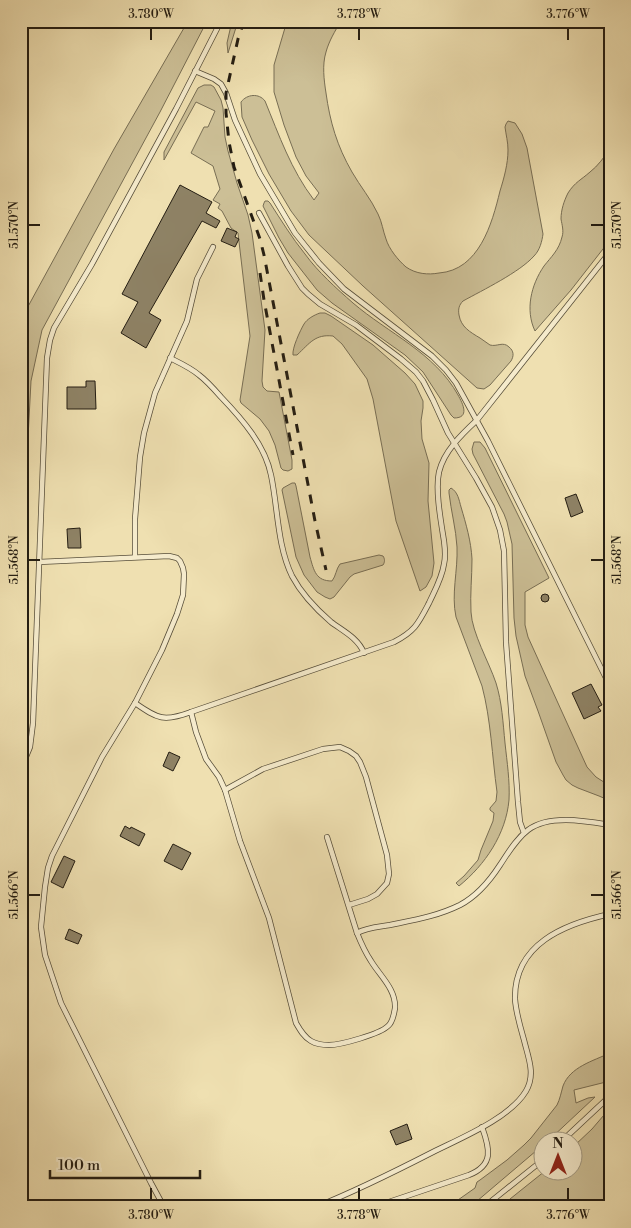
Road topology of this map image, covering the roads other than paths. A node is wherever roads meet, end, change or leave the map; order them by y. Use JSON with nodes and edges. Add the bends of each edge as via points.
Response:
{"nodes":[{"id":1,"x":221,"y":21,"type":"edge"},
{"id":2,"x":195,"y":71,"type":"junction"},
{"id":3,"x":258,"y":213,"type":"dead end"},
{"id":4,"x":213,"y":247,"type":"dead end"},
{"id":5,"x":610,"y":252,"type":"edge"},
{"id":6,"x":170,"y":358,"type":"junction"},
{"id":7,"x":477,"y":420,"type":"junction"},
{"id":8,"x":454,"y":443,"type":"junction"},
{"id":9,"x":135,"y":557,"type":"junction"},
{"id":10,"x":39,"y":562,"type":"junction"},
{"id":11,"x":364,"y":653,"type":"junction"},
{"id":12,"x":610,"y":686,"type":"edge"},
{"id":13,"x":135,"y":703,"type":"junction"},
{"id":14,"x":190,"y":712,"type":"junction"},
{"id":15,"x":21,"y":769,"type":"edge"},
{"id":16,"x":225,"y":790,"type":"junction"},
{"id":17,"x":610,"y":825,"type":"edge"},
{"id":18,"x":524,"y":833,"type":"junction"},
{"id":19,"x":327,"y":837,"type":"dead end"},
{"id":20,"x":349,"y":905,"type":"junction"},
{"id":21,"x":610,"y":914,"type":"edge"},
{"id":22,"x":358,"y":933,"type":"junction"},
{"id":23,"x":610,"y":1096,"type":"edge"},
{"id":24,"x":482,"y":1127,"type":"junction"},
{"id":25,"x":574,"y":1130,"type":"edge"},
{"id":26,"x":534,"y":1167,"type":"edge"},
{"id":27,"x":164,"y":1207,"type":"edge"},
{"id":28,"x":316,"y":1207,"type":"edge"},
{"id":29,"x":374,"y":1207,"type":"edge"},
{"id":30,"x":484,"y":1207,"type":"edge"}],
"edges":[{"from":1,"to":2,"type":"lane"},
{"from":2,"to":7,"type":"lane","via":[[221,84],[255,166],[310,252],[344,289],[446,370]]},
{"from":2,"to":10,"type":"lane","via":[[50,340]]},
{"from":3,"to":8,"type":"lane","via":[[302,288],[416,372]]},
{"from":4,"to":6,"type":"lane","via":[[197,279],[187,321]]},
{"from":5,"to":7,"type":"lane"},
{"from":6,"to":9,"type":"lane","via":[[155,393],[144,433],[135,519]]},
{"from":6,"to":11,"type":"lane","via":[[205,380],[262,449],[269,466],[292,576],[312,604],[358,643]]},
{"from":7,"to":8,"type":"lane"},
{"from":7,"to":12,"type":"lane"},
{"from":8,"to":11,"type":"lane","via":[[440,466],[437,481],[445,557],[441,578],[411,632]]},
{"from":8,"to":18,"type":"lane","via":[[486,497],[502,538],[506,642],[518,802]]},
{"from":9,"to":10,"type":"lane"},
{"from":9,"to":13,"type":"lane","via":[[177,558],[183,568],[184,580],[177,614]]},
{"from":10,"to":15,"type":"lane","via":[[34,723],[30,747]]},
{"from":11,"to":14,"type":"lane"},
{"from":13,"to":14,"type":"lane","via":[[161,718]]},
{"from":13,"to":27,"type":"lane","via":[[102,757],[50,863],[41,936],[61,1003]]},
{"from":14,"to":16,"type":"lane","via":[[206,760]]},
{"from":16,"to":20,"type":"lane","via":[[263,769],[323,749],[340,747],[356,756],[366,777],[389,874],[387,883],[377,894]]},
{"from":16,"to":22,"type":"lane","via":[[240,841],[270,918],[296,1023],[306,1037],[316,1043],[338,1044],[372,1034],[388,1026],[393,1019],[393,995]]},
{"from":17,"to":18,"type":"lane","via":[[554,821],[538,824]]},
{"from":18,"to":22,"type":"lane","via":[[483,888],[468,900],[422,919]]},
{"from":19,"to":20,"type":"lane"},
{"from":20,"to":22,"type":"lane"},
{"from":21,"to":24,"type":"lane","via":[[572,924],[554,933],[538,945],[523,963],[515,1000],[531,1066],[531,1081],[515,1104]]},
{"from":23,"to":25,"type":"lane"},
{"from":24,"to":28,"type":"lane","via":[[374,1182]]},
{"from":24,"to":29,"type":"lane","via":[[488,1143],[482,1169]]},
{"from":26,"to":30,"type":"lane"}]}
